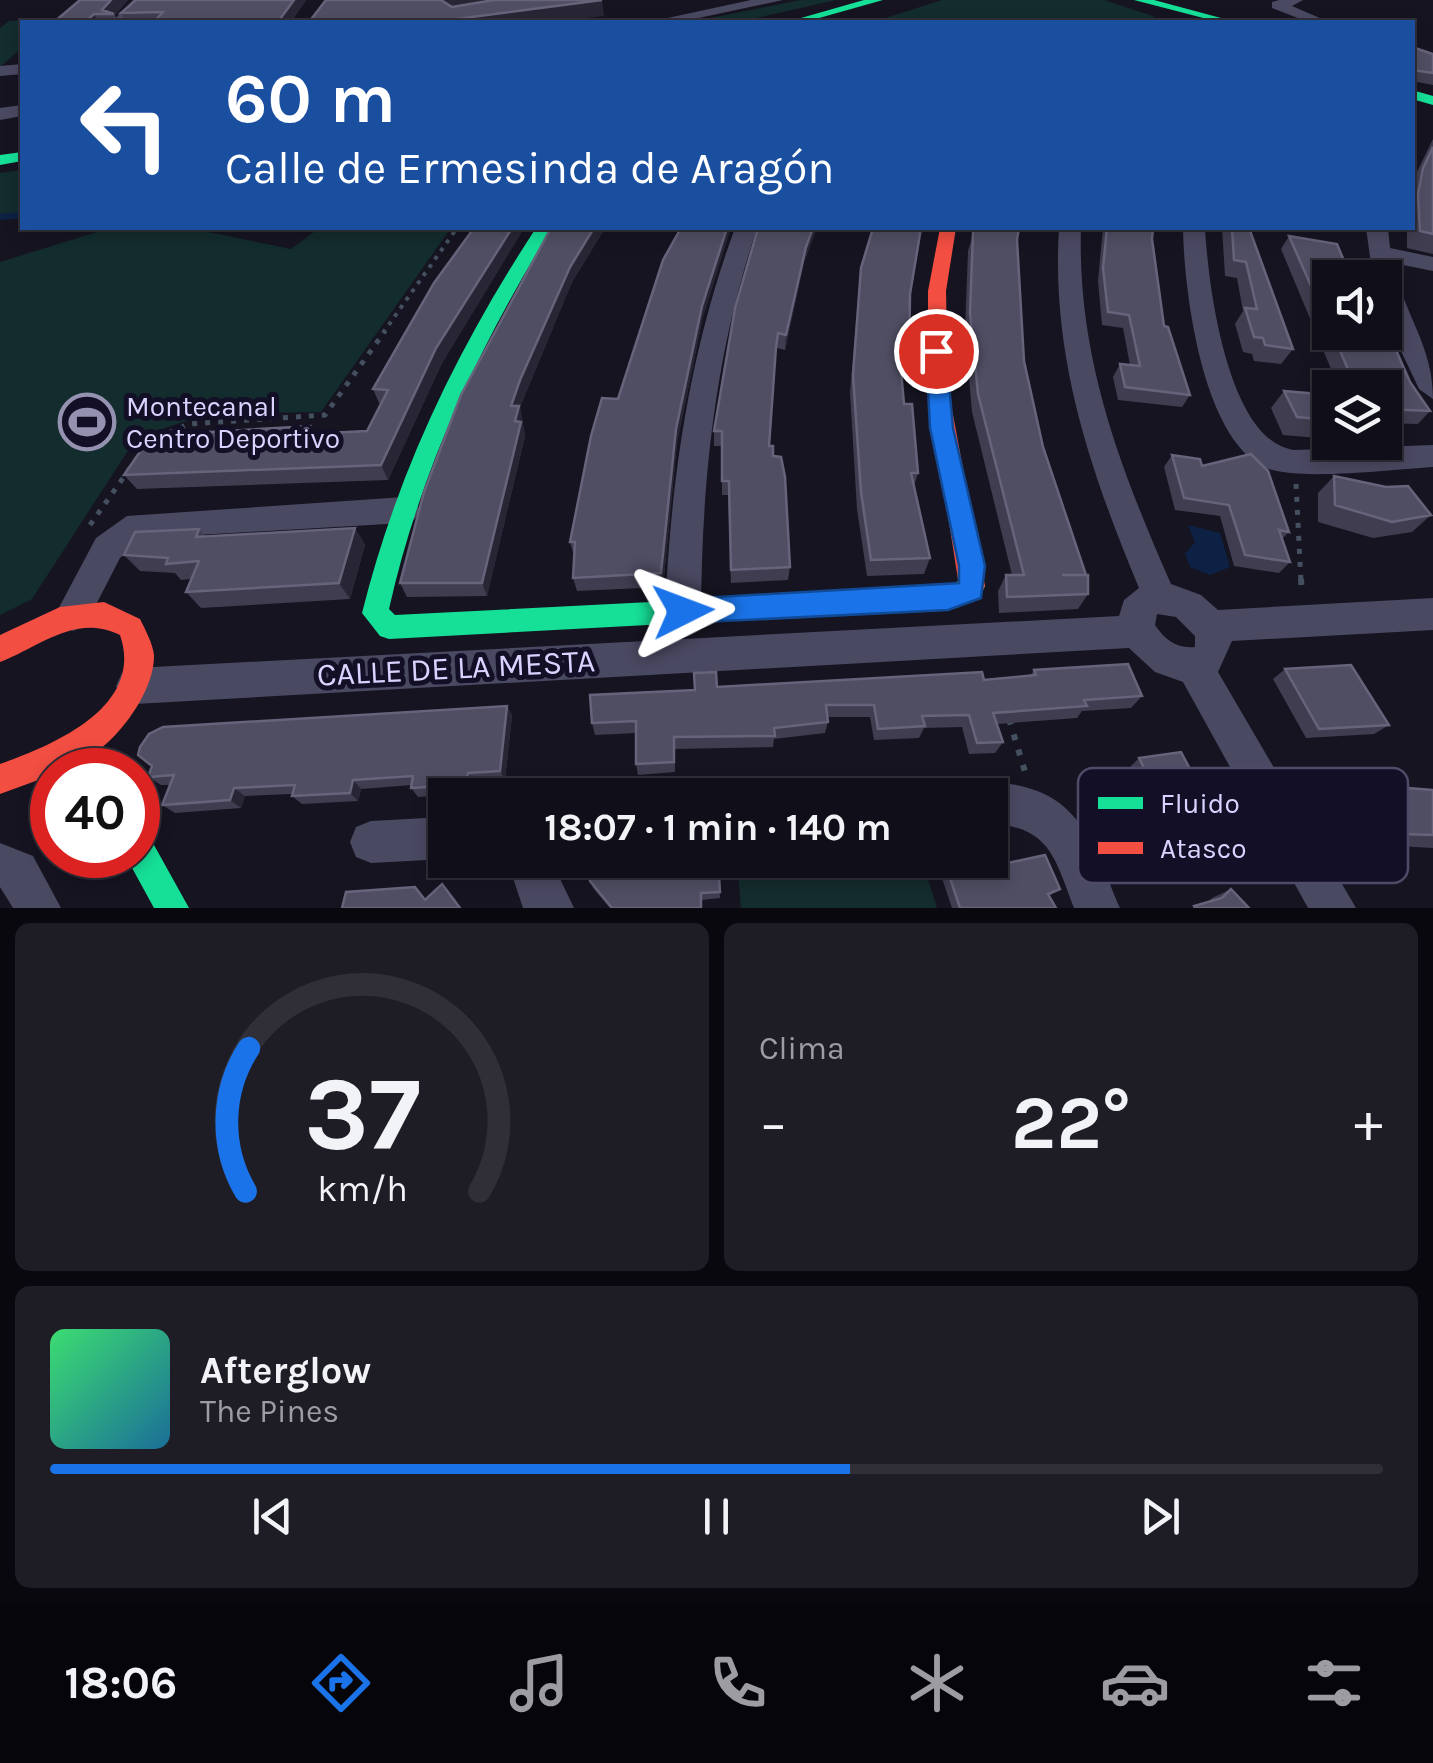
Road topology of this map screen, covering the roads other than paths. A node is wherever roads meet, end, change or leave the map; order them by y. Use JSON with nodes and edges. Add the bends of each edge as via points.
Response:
{"nodes":[{"id":1,"x":142,"y":0,"type":"edge"},
{"id":2,"x":776,"y":0,"type":"edge"},
{"id":3,"x":877,"y":0,"type":"edge"},
{"id":4,"x":1140,"y":0,"type":"edge"},
{"id":5,"x":1296,"y":0,"type":"edge"},
{"id":6,"x":901,"y":3,"type":"dead end"},
{"id":7,"x":1214,"y":17,"type":"edge"},
{"id":8,"x":121,"y":20,"type":"edge"},
{"id":9,"x":668,"y":20,"type":"edge"},
{"id":10,"x":801,"y":20,"type":"edge"},
{"id":11,"x":841,"y":20,"type":"edge"},
{"id":12,"x":1315,"y":20,"type":"edge"},
{"id":13,"x":543,"y":230,"type":"edge"},
{"id":14,"x":745,"y":230,"type":"edge"},
{"id":15,"x":948,"y":230,"type":"edge"},
{"id":16,"x":1070,"y":230,"type":"edge"},
{"id":17,"x":1194,"y":230,"type":"edge"},
{"id":18,"x":1378,"y":240,"type":"edge"},
{"id":19,"x":1433,"y":264,"type":"edge"},
{"id":20,"x":1433,"y":389,"type":"edge"},
{"id":21,"x":1433,"y":456,"type":"edge"},
{"id":22,"x":404,"y":510,"type":"junction"},
{"id":23,"x":1160,"y":598,"type":"junction"},
{"id":24,"x":683,"y":611,"type":"junction"},
{"id":25,"x":1433,"y":614,"type":"edge"},
{"id":26,"x":73,"y":615,"type":"junction"},
{"id":27,"x":1210,"y":626,"type":"junction"},
{"id":28,"x":1137,"y":630,"type":"junction"},
{"id":29,"x":0,"y":649,"type":"edge"},
{"id":30,"x":1193,"y":665,"type":"junction"},
{"id":31,"x":135,"y":686,"type":"junction"},
{"id":32,"x":80,"y":747,"type":"joint"},
{"id":33,"x":1252,"y":768,"type":"edge"},
{"id":34,"x":0,"y":779,"type":"edge"},
{"id":35,"x":1008,"y":805,"type":"edge"},
{"id":36,"x":428,"y":839,"type":"edge"},
{"id":37,"x":372,"y":842,"type":"dead end"},
{"id":38,"x":0,"y":866,"type":"edge"},
{"id":39,"x":1078,"y":866,"type":"edge"},
{"id":40,"x":155,"y":878,"type":"edge"},
{"id":41,"x":533,"y":878,"type":"edge"},
{"id":42,"x":1086,"y":883,"type":"edge"},
{"id":43,"x":1319,"y":883,"type":"edge"},
{"id":44,"x":38,"y":908,"type":"edge"},
{"id":45,"x":172,"y":908,"type":"edge"},
{"id":46,"x":551,"y":908,"type":"edge"},
{"id":47,"x":1097,"y":908,"type":"edge"},
{"id":48,"x":1333,"y":908,"type":"edge"}],
"edges":[{"from":1,"to":8,"type":"street"},
{"from":2,"to":9,"type":"street"},
{"from":3,"to":10,"type":"street"},
{"from":4,"to":7,"type":"street"},
{"from":5,"to":12,"type":"street","via":[[1277,5]]},
{"from":6,"to":11,"type":"street"},
{"from":13,"to":22,"type":"street","via":[[476,342]]},
{"from":14,"to":24,"type":"street","via":[[702,370],[688,470]]},
{"from":15,"to":24,"type":"street","via":[[937,374],[972,590],[948,598]]},
{"from":16,"to":23,"type":"street","via":[[1067,316],[1075,362],[1092,426]]},
{"from":17,"to":21,"type":"street","via":[[1196,289],[1244,438],[1274,459],[1294,462]]},
{"from":18,"to":19,"type":"street"},
{"from":18,"to":20,"type":"street","via":[[1402,332]]},
{"from":22,"to":24,"type":"street","via":[[375,612],[389,627]]},
{"from":22,"to":26,"type":"street","via":[[138,524],[108,548]]},
{"from":23,"to":27,"type":"street","via":[[1190,607]]},
{"from":23,"to":28,"type":"street","via":[[1139,606]]},
{"from":25,"to":27,"type":"street"},
{"from":26,"to":29,"type":"street"},
{"from":26,"to":31,"type":"street","via":[[106,614],[132,628],[142,646]]},
{"from":27,"to":30,"type":"street","via":[[1214,651]]},
{"from":28,"to":30,"type":"street","via":[[1164,658]]},
{"from":28,"to":31,"type":"street","name":"CALLE DE LA MESTA"},
{"from":30,"to":33,"type":"street"},
{"from":31,"to":32,"type":"street","via":[[114,718]]},
{"from":32,"to":34,"type":"street","via":[[44,768]]},
{"from":35,"to":39,"type":"street","via":[[1036,806],[1063,832]]},
{"from":36,"to":37,"type":"street"},
{"from":38,"to":44,"type":"street","via":[[18,872]]},
{"from":40,"to":45,"type":"street"},
{"from":41,"to":46,"type":"street"},
{"from":42,"to":47,"type":"street"},
{"from":43,"to":48,"type":"street"}]}
